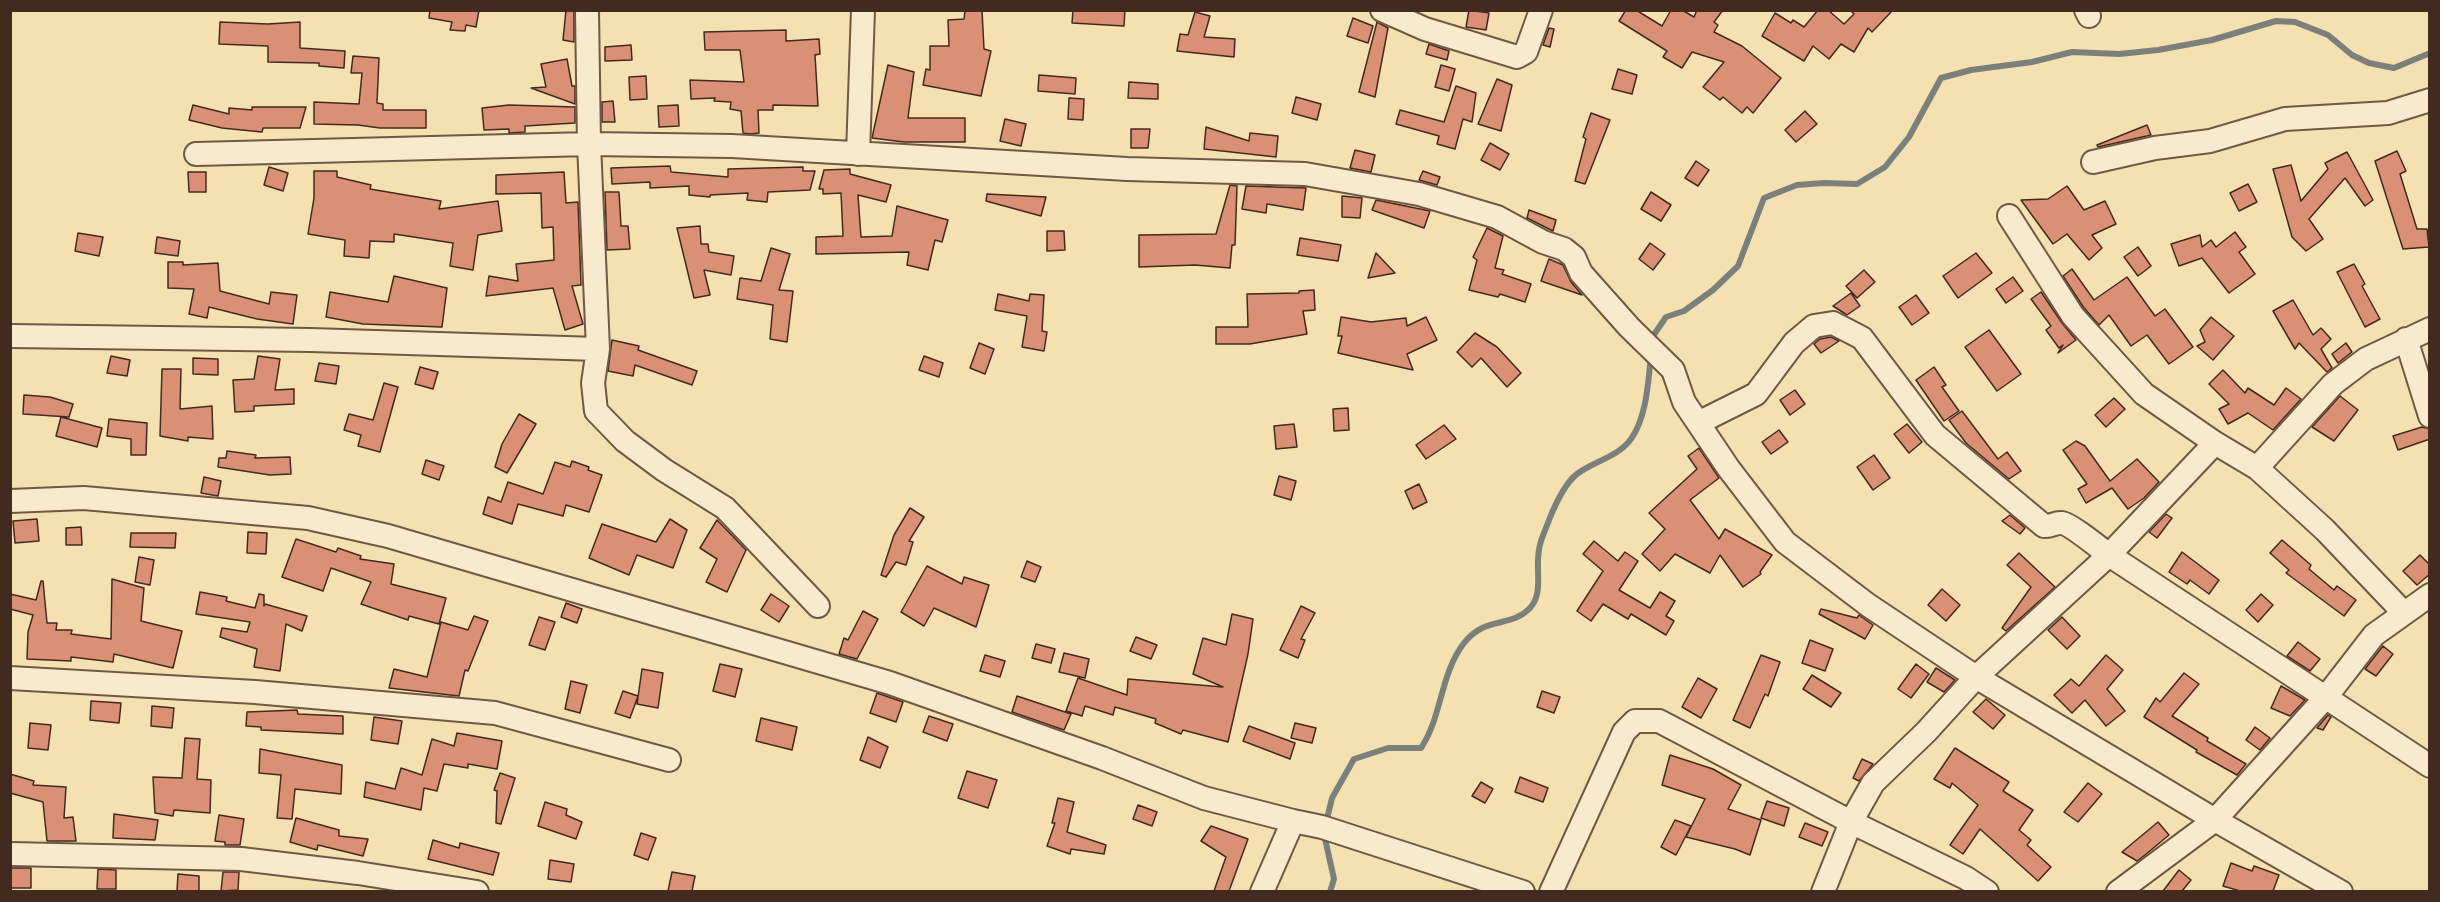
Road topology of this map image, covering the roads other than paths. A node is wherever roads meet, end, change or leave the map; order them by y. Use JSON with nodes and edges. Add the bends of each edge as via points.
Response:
{"nodes":[{"id":1,"x":587,"y":10,"type":"edge"},
{"id":2,"x":864,"y":10,"type":"edge"},
{"id":3,"x":1382,"y":10,"type":"edge"},
{"id":4,"x":1541,"y":10,"type":"edge"},
{"id":5,"x":2430,"y":100,"type":"edge"},
{"id":6,"x":589,"y":144,"type":"junction"},
{"id":7,"x":196,"y":154,"type":"dead end"},
{"id":8,"x":858,"y":154,"type":"junction"},
{"id":9,"x":2093,"y":162,"type":"dead end"},
{"id":10,"x":2009,"y":216,"type":"dead end"},
{"id":11,"x":2430,"y":329,"type":"edge"},
{"id":12,"x":10,"y":336,"type":"edge"},
{"id":13,"x":2406,"y":339,"type":"junction"},
{"id":14,"x":598,"y":349,"type":"junction"},
{"id":15,"x":2430,"y":416,"type":"edge"},
{"id":16,"x":1698,"y":423,"type":"junction"},
{"id":17,"x":2215,"y":443,"type":"junction"},
{"id":18,"x":2256,"y":468,"type":"junction"},
{"id":19,"x":10,"y":501,"type":"edge"},
{"id":20,"x":2109,"y":555,"type":"junction"},
{"id":21,"x":2430,"y":595,"type":"edge"},
{"id":22,"x":818,"y":606,"type":"dead end"},
{"id":23,"x":2403,"y":612,"type":"junction"},
{"id":24,"x":1976,"y":677,"type":"junction"},
{"id":25,"x":10,"y":678,"type":"edge"},
{"id":26,"x":2326,"y":697,"type":"junction"},
{"id":27,"x":669,"y":760,"type":"dead end"},
{"id":28,"x":2430,"y":766,"type":"edge"},
{"id":29,"x":2215,"y":820,"type":"junction"},
{"id":30,"x":1293,"y":821,"type":"junction"},
{"id":31,"x":1851,"y":822,"type":"junction"},
{"id":32,"x":10,"y":854,"type":"edge"},
{"id":33,"x":477,"y":891,"type":"edge"},
{"id":34,"x":1262,"y":891,"type":"edge"},
{"id":35,"x":1523,"y":891,"type":"edge"},
{"id":36,"x":1551,"y":891,"type":"edge"},
{"id":37,"x":1823,"y":891,"type":"edge"},
{"id":38,"x":1987,"y":891,"type":"edge"},
{"id":39,"x":2118,"y":891,"type":"edge"},
{"id":40,"x":2341,"y":891,"type":"edge"}],
"edges":[{"from":1,"to":6,"type":"street"},
{"from":2,"to":8,"type":"street"},
{"from":3,"to":4,"type":"street","via":[[1425,29],[1517,57],[1526,52]]},
{"from":5,"to":9,"type":"street","via":[[2388,114],[2285,118],[2210,141]]},
{"from":6,"to":7,"type":"street"},
{"from":6,"to":8,"type":"street","via":[[732,146]]},
{"from":6,"to":14,"type":"street"},
{"from":8,"to":16,"type":"street","via":[[1305,174],[1419,194],[1497,217],[1574,257],[1581,273],[1673,370],[1684,402]]},
{"from":10,"to":17,"type":"street","via":[[2073,316],[2144,394]]},
{"from":11,"to":13,"type":"street"},
{"from":12,"to":14,"type":"street"},
{"from":13,"to":15,"type":"street"},
{"from":13,"to":18,"type":"street","via":[[2366,359],[2333,384]]},
{"from":14,"to":22,"type":"street","via":[[593,383],[596,411],[625,441],[724,508]]},
{"from":16,"to":20,"type":"street","via":[[1756,394],[1794,343],[1814,326],[1833,324],[1862,338],[1935,435],[2044,526],[2067,524]]},
{"from":16,"to":24,"type":"street","via":[[1785,542]]},
{"from":17,"to":18,"type":"street"},
{"from":17,"to":20,"type":"street"},
{"from":18,"to":23,"type":"street","via":[[2325,530]]},
{"from":19,"to":30,"type":"street","via":[[84,498],[308,518],[388,536],[890,683],[1204,798]]},
{"from":20,"to":24,"type":"street"},
{"from":20,"to":26,"type":"street"},
{"from":21,"to":23,"type":"street"},
{"from":23,"to":26,"type":"street","via":[[2374,634]]},
{"from":24,"to":29,"type":"street"},
{"from":24,"to":31,"type":"street","via":[[1873,783]]},
{"from":25,"to":27,"type":"street","via":[[255,692],[495,713]]},
{"from":26,"to":28,"type":"street"},
{"from":26,"to":29,"type":"street"},
{"from":29,"to":39,"type":"street"},
{"from":29,"to":40,"type":"street"},
{"from":30,"to":34,"type":"street"},
{"from":30,"to":35,"type":"street","via":[[1322,826]]},
{"from":31,"to":36,"type":"street","via":[[1659,721],[1635,721],[1624,732]]},
{"from":31,"to":37,"type":"street"},
{"from":31,"to":38,"type":"street"},
{"from":32,"to":33,"type":"street","via":[[241,859]]}]}
